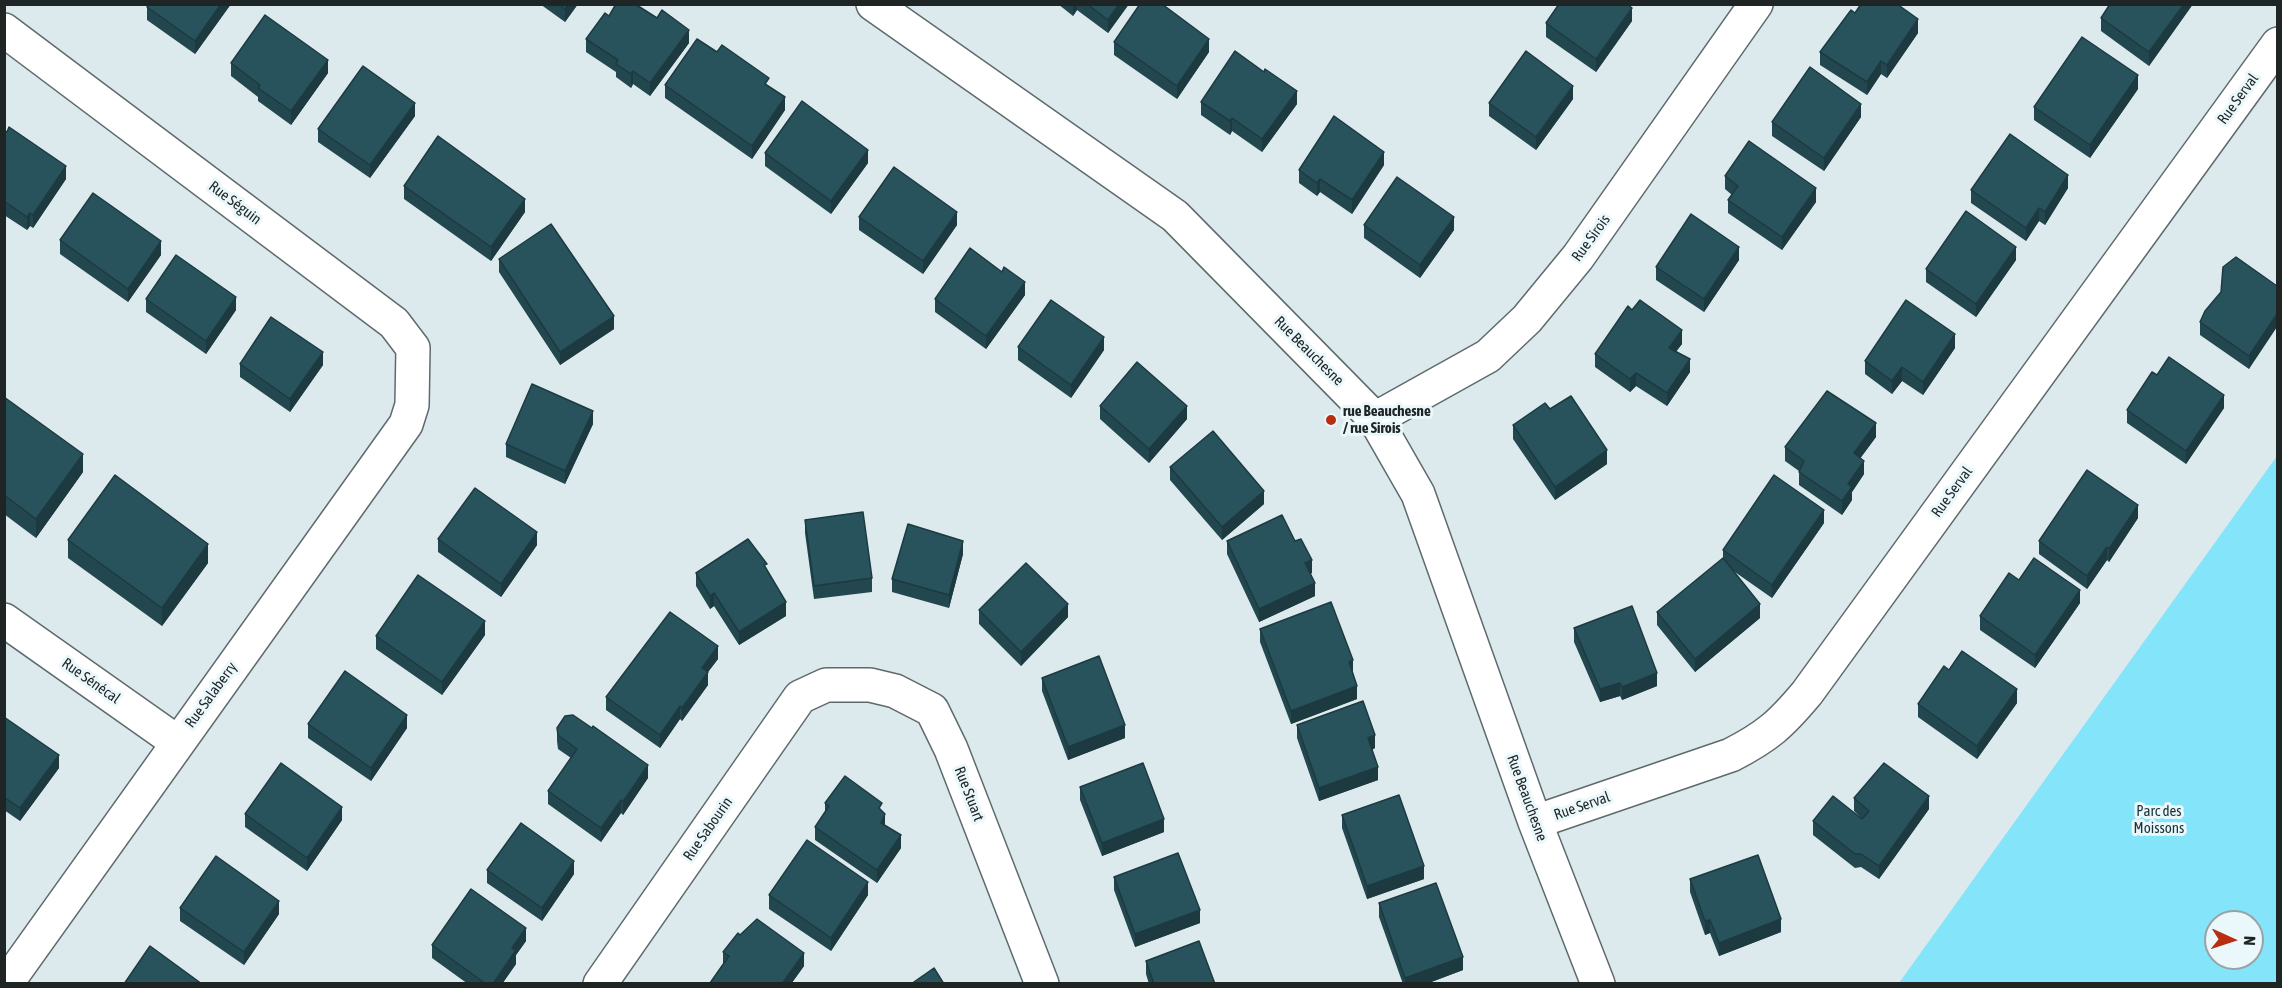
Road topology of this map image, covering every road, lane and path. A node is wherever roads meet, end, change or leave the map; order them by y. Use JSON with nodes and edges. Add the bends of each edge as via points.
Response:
{"nodes":[{"id":1,"x":873,"y":4,"type":"edge"},
{"id":2,"x":1756,"y":4,"type":"edge"},
{"id":3,"x":4,"y":30,"type":"edge"},
{"id":4,"x":2277,"y":44,"type":"edge"},
{"id":5,"x":412,"y":405,"type":"joint"},
{"id":6,"x":1375,"y":419,"type":"junction"},
{"id":7,"x":4,"y":620,"type":"edge"},
{"id":8,"x":826,"y":685,"type":"joint"},
{"id":9,"x":177,"y":742,"type":"junction"},
{"id":10,"x":1535,"y":822,"type":"junction"},
{"id":11,"x":6,"y":984,"type":"edge"},
{"id":12,"x":600,"y":984,"type":"edge"},
{"id":13,"x":1042,"y":984,"type":"edge"},
{"id":14,"x":1598,"y":984,"type":"edge"}],
"edges":[{"from":1,"to":6,"type":"street","name":"Rue Beauchesne","via":[[1175,216]]},
{"from":2,"to":6,"type":"street","name":"Rue Sirois","via":[[1578,257],[1527,319],[1488,356]]},
{"from":3,"to":5,"type":"street","name":"Rue Séguin","via":[[394,323],[413,348]]},
{"from":4,"to":10,"type":"street","name":"Rue Serval","via":[[1781,724],[1731,755]]},
{"from":5,"to":9,"type":"street","name":"Rue Salaberry","via":[[406,424]]},
{"from":6,"to":10,"type":"street","name":"Rue Beauchesne","via":[[1418,494]]},
{"from":7,"to":9,"type":"street","name":"Rue Sénécal"},
{"from":8,"to":12,"type":"street","name":"Rue Sabourin","via":[[800,697]]},
{"from":8,"to":13,"type":"street","name":"Rue Stuart","via":[[870,685],[895,691],[932,710],[951,749]]},
{"from":9,"to":11,"type":"street","name":"Rue Salaberry"},
{"from":10,"to":14,"type":"street","name":"Rue Beauchesne"}]}
